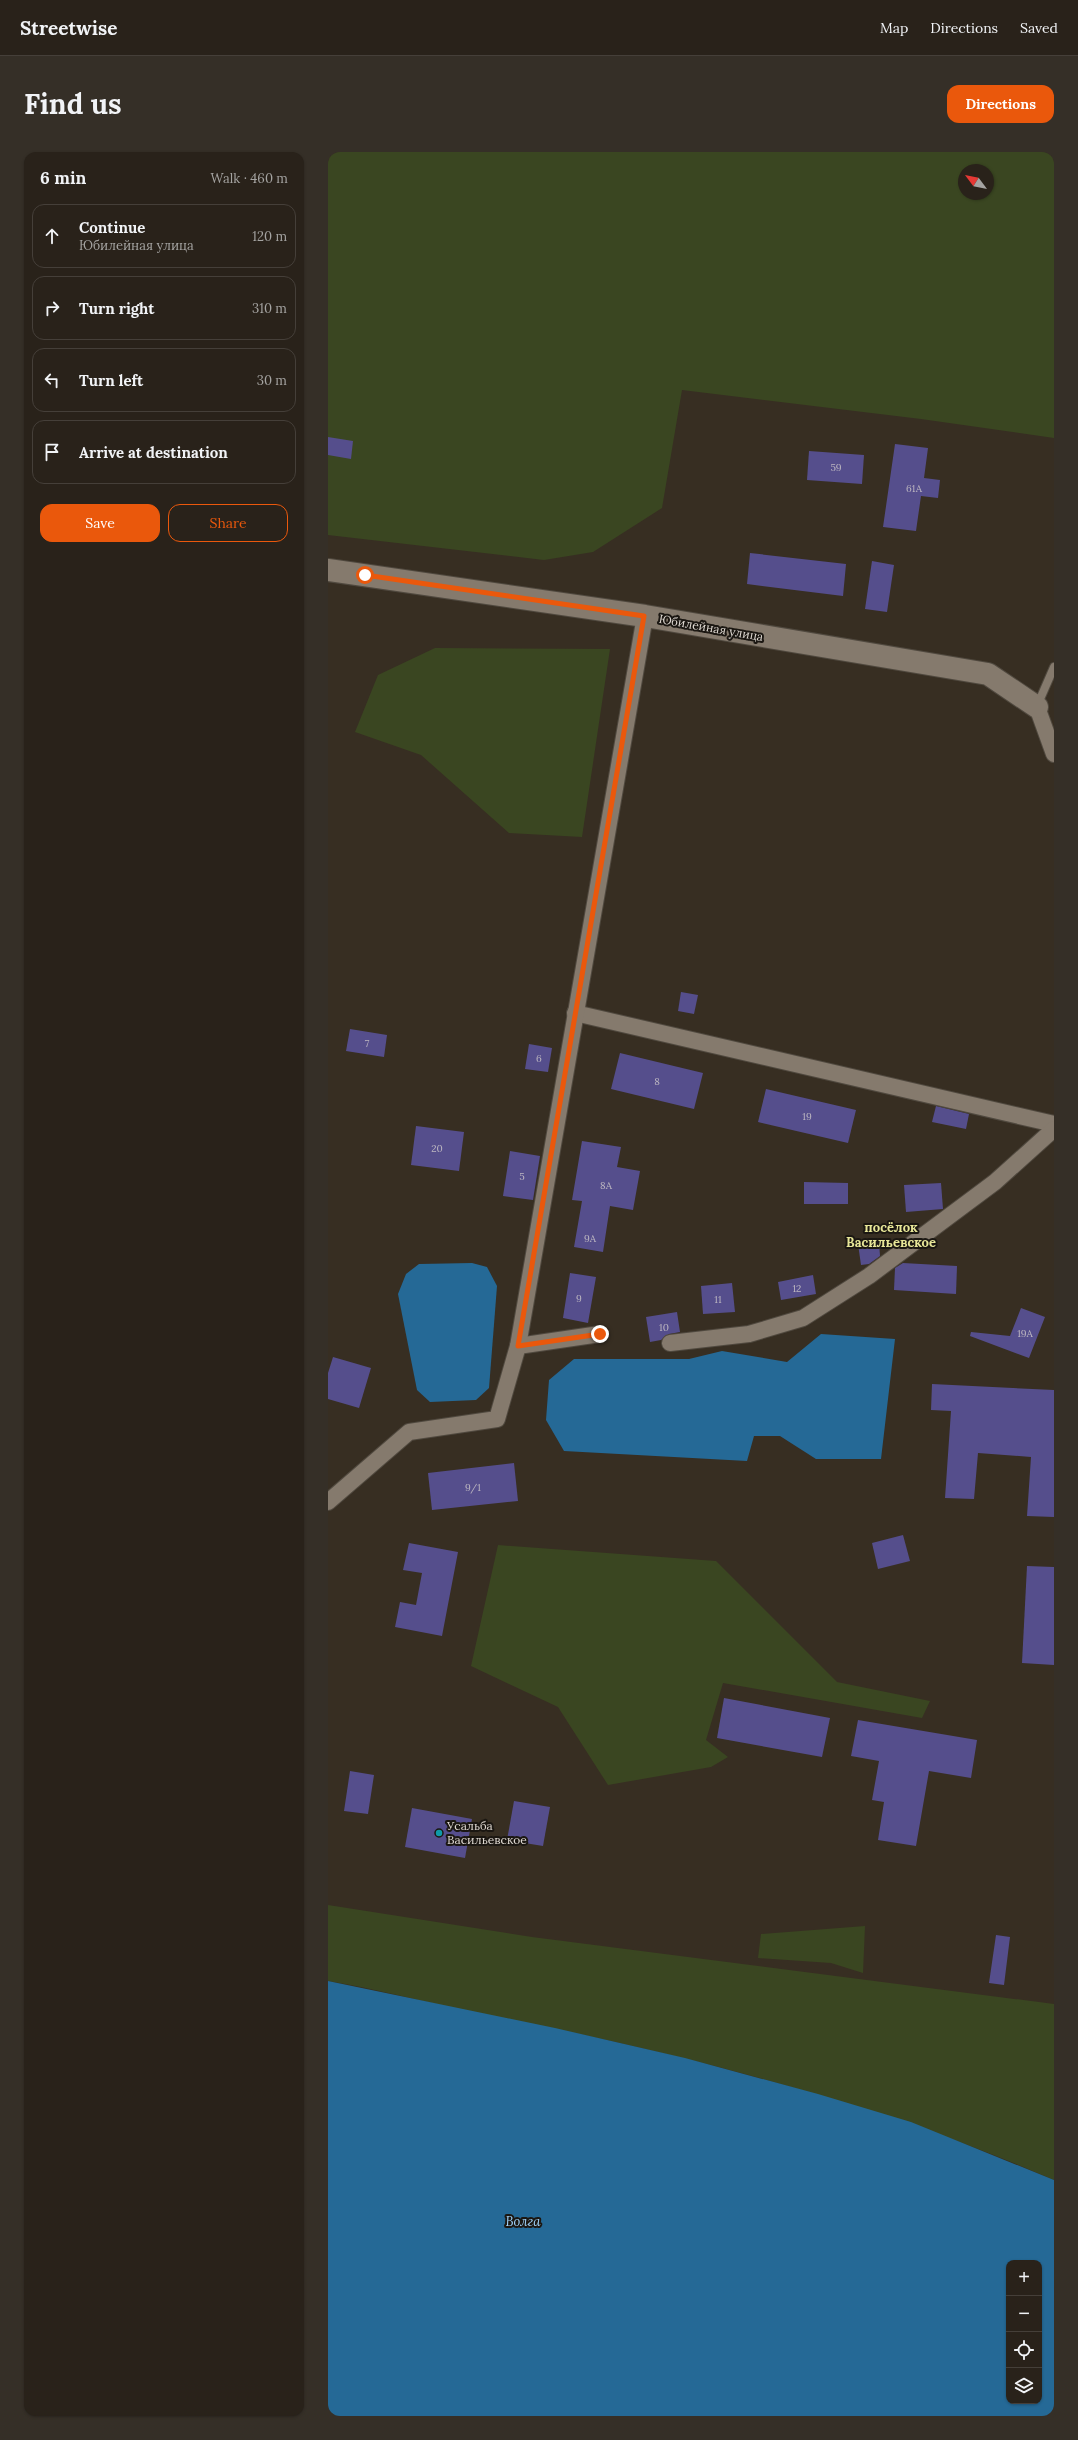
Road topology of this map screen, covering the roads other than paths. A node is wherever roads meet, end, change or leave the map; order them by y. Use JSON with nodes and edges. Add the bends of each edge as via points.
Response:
{"nodes":[{"id":1,"x":328,"y":570,"type":"edge"},
{"id":2,"x":644,"y":616,"type":"junction"},
{"id":3,"x":1054,"y":667,"type":"edge"},
{"id":4,"x":1037,"y":707,"type":"junction"},
{"id":5,"x":1054,"y":754,"type":"edge"},
{"id":6,"x":576,"y":1013,"type":"junction"},
{"id":7,"x":1054,"y":1124,"type":"edge"},
{"id":8,"x":1054,"y":1129,"type":"edge"},
{"id":9,"x":600,"y":1334,"type":"dead end"},
{"id":10,"x":670,"y":1343,"type":"dead end"},
{"id":11,"x":518,"y":1346,"type":"junction"},
{"id":12,"x":328,"y":1502,"type":"edge"}],
"edges":[{"from":1,"to":2,"type":"street","name":"Юбилейная улица"},
{"from":2,"to":4,"type":"street","name":"Юбилейная улица","via":[[988,674]]},
{"from":2,"to":6,"type":"street"},
{"from":3,"to":4,"type":"lane"},
{"from":4,"to":5,"type":"street"},
{"from":6,"to":7,"type":"street"},
{"from":6,"to":11,"type":"street"},
{"from":8,"to":10,"type":"street","via":[[995,1182],[869,1276],[803,1318],[749,1334]]},
{"from":9,"to":11,"type":"street"},
{"from":11,"to":12,"type":"street","via":[[497,1419],[409,1432]]}]}
